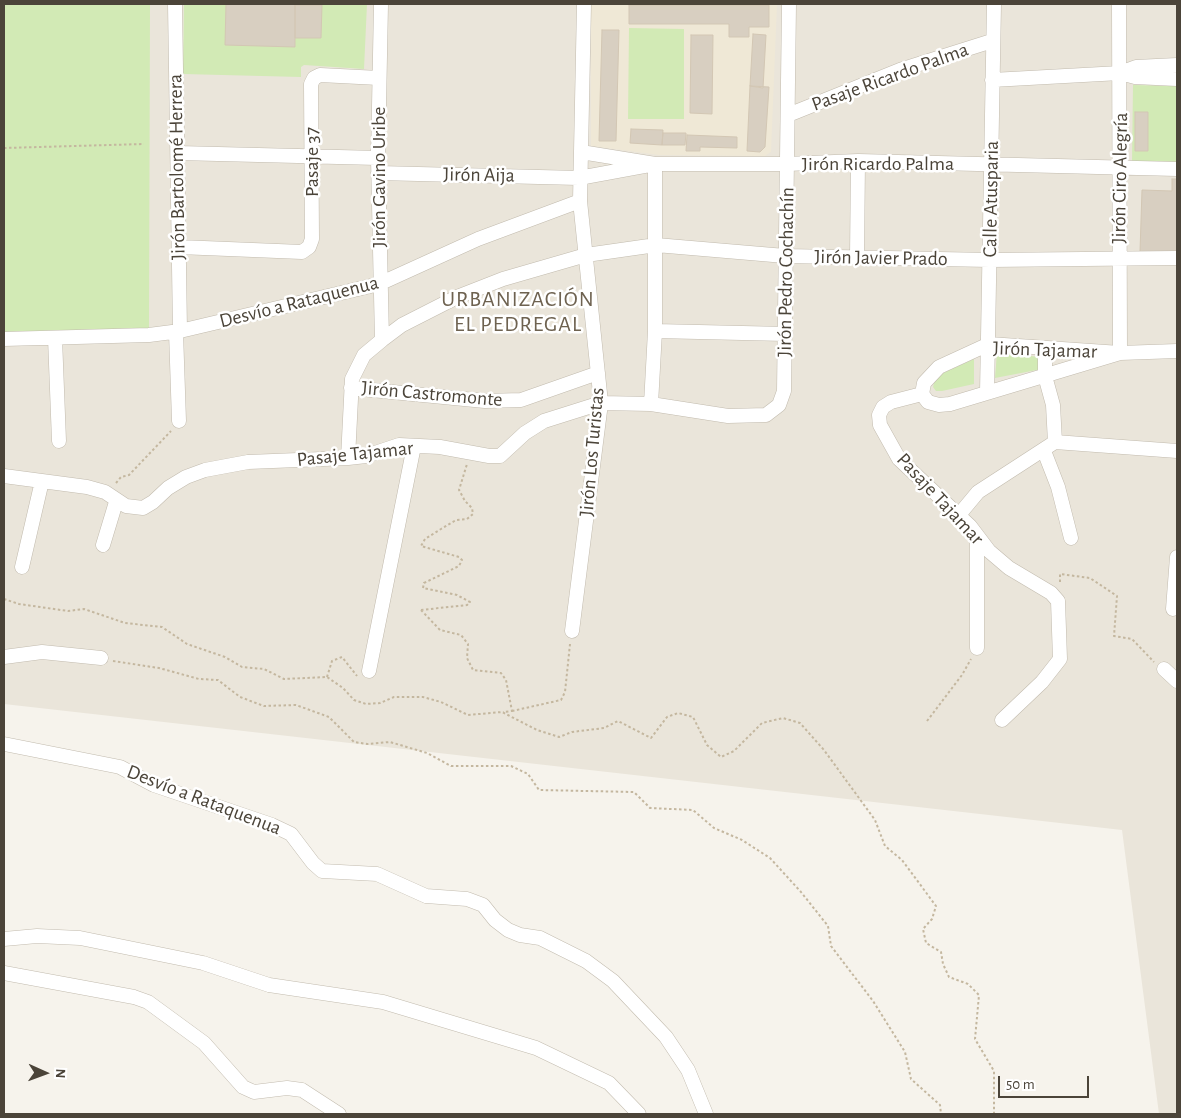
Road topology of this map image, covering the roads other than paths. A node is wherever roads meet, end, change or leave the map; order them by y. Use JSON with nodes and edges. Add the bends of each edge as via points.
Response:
{"nodes":[{"id":1,"x":175,"y":4,"type":"edge"},
{"id":2,"x":381,"y":4,"type":"edge"},
{"id":3,"x":584,"y":4,"type":"edge"},
{"id":4,"x":789,"y":4,"type":"edge"},
{"id":5,"x":994,"y":4,"type":"edge"},
{"id":6,"x":1119,"y":4,"type":"edge"},
{"id":7,"x":992,"y":41,"type":"junction"},
{"id":8,"x":1177,"y":65,"type":"edge"},
{"id":9,"x":1120,"y":73,"type":"junction"},
{"id":10,"x":379,"y":78,"type":"junction"},
{"id":11,"x":1177,"y":79,"type":"edge"},
{"id":12,"x":992,"y":80,"type":"junction"},
{"id":13,"x":788,"y":115,"type":"junction"},
{"id":14,"x":581,"y":152,"type":"junction"},
{"id":15,"x":178,"y":153,"type":"junction"},
{"id":16,"x":312,"y":156,"type":"junction"},
{"id":17,"x":378,"y":158,"type":"junction"},
{"id":18,"x":858,"y":161,"type":"junction"},
{"id":19,"x":655,"y":164,"type":"junction"},
{"id":20,"x":787,"y":164,"type":"junction"},
{"id":21,"x":992,"y":164,"type":"junction"},
{"id":22,"x":1121,"y":167,"type":"junction"},
{"id":23,"x":1177,"y":169,"type":"edge"},
{"id":24,"x":378,"y":173,"type":"junction"},
{"id":25,"x":579,"y":178,"type":"junction"},
{"id":26,"x":580,"y":201,"type":"junction"},
{"id":27,"x":656,"y":244,"type":"junction"},
{"id":28,"x":179,"y":247,"type":"junction"},
{"id":29,"x":586,"y":255,"type":"junction"},
{"id":30,"x":785,"y":256,"type":"junction"},
{"id":31,"x":857,"y":256,"type":"junction"},
{"id":32,"x":1177,"y":258,"type":"edge"},
{"id":33,"x":1119,"y":259,"type":"junction"},
{"id":34,"x":990,"y":260,"type":"junction"},
{"id":35,"x":379,"y":284,"type":"junction"},
{"id":36,"x":178,"y":331,"type":"junction"},
{"id":37,"x":655,"y":331,"type":"junction"},
{"id":38,"x":786,"y":334,"type":"junction"},
{"id":39,"x":55,"y":338,"type":"junction"},
{"id":40,"x":4,"y":339,"type":"edge"},
{"id":41,"x":382,"y":340,"type":"junction"},
{"id":42,"x":989,"y":344,"type":"junction"},
{"id":43,"x":1045,"y":348,"type":"junction"},
{"id":44,"x":1177,"y":351,"type":"edge"},
{"id":45,"x":1120,"y":353,"type":"junction"},
{"id":46,"x":598,"y":373,"type":"junction"},
{"id":47,"x":1045,"y":376,"type":"junction"},
{"id":48,"x":351,"y":388,"type":"junction"},
{"id":49,"x":923,"y":388,"type":"junction"},
{"id":50,"x":784,"y":391,"type":"joint"},
{"id":51,"x":987,"y":393,"type":"junction"},
{"id":52,"x":601,"y":403,"type":"junction"},
{"id":53,"x":651,"y":404,"type":"junction"},
{"id":54,"x":179,"y":421,"type":"road end"},
{"id":55,"x":59,"y":442,"type":"dead end"},
{"id":56,"x":1055,"y":442,"type":"junction"},
{"id":57,"x":414,"y":446,"type":"junction"},
{"id":58,"x":1177,"y":451,"type":"edge"},
{"id":59,"x":1044,"y":452,"type":"junction"},
{"id":60,"x":348,"y":458,"type":"junction"},
{"id":61,"x":4,"y":476,"type":"edge"},
{"id":62,"x":42,"y":481,"type":"junction"},
{"id":63,"x":113,"y":498,"type":"junction"},
{"id":64,"x":958,"y":516,"type":"junction"},
{"id":65,"x":977,"y":535,"type":"junction"},
{"id":66,"x":1071,"y":538,"type":"dead end"},
{"id":67,"x":103,"y":545,"type":"dead end"},
{"id":68,"x":1177,"y":557,"type":"edge"},
{"id":69,"x":22,"y":567,"type":"dead end"},
{"id":70,"x":1173,"y":609,"type":"dead end"},
{"id":71,"x":572,"y":631,"type":"road end"},
{"id":72,"x":977,"y":648,"type":"road end"},
{"id":73,"x":4,"y":657,"type":"edge"},
{"id":74,"x":101,"y":658,"type":"road end"},
{"id":75,"x":1164,"y":669,"type":"road end"},
{"id":76,"x":369,"y":672,"type":"road end"},
{"id":77,"x":1177,"y":681,"type":"edge"},
{"id":78,"x":1002,"y":720,"type":"dead end"},
{"id":79,"x":4,"y":744,"type":"edge"},
{"id":80,"x":4,"y":939,"type":"edge"},
{"id":81,"x":4,"y":973,"type":"edge"},
{"id":82,"x":339,"y":1114,"type":"edge"},
{"id":83,"x":639,"y":1114,"type":"edge"},
{"id":84,"x":706,"y":1114,"type":"edge"}],
"edges":[{"from":1,"to":15,"type":"street","name":"Jirón Bartolomé Herrera"},
{"from":2,"to":10,"type":"street","name":"Jirón Gavino Uribe"},
{"from":3,"to":14,"type":"street","name":"Jirón Los Turistas"},
{"from":4,"to":13,"type":"street","name":"Jirón Pedro Cochachín"},
{"from":5,"to":7,"type":"street","name":"Calle Atusparia"},
{"from":6,"to":9,"type":"street","name":"Jirón Ciro Alegría"},
{"from":7,"to":12,"type":"street","name":"Calle Atusparia"},
{"from":7,"to":13,"type":"street","name":"Pasaje Ricardo Palma","via":[[900,70]]},
{"from":8,"to":9,"type":"street","via":[[1136,67]]},
{"from":9,"to":11,"type":"street"},
{"from":9,"to":12,"type":"street"},
{"from":9,"to":22,"type":"street","name":"Jirón Ciro Alegría"},
{"from":10,"to":16,"type":"street","name":"Pasaje 37","via":[[320,75],[314,78],[311,84]]},
{"from":10,"to":17,"type":"street","name":"Jirón Gavino Uribe"},
{"from":12,"to":21,"type":"street","name":"Calle Atusparia"},
{"from":13,"to":20,"type":"street","name":"Jirón Pedro Cochachín"},
{"from":14,"to":19,"type":"street"},
{"from":14,"to":25,"type":"street","name":"Jirón Los Turistas"},
{"from":15,"to":16,"type":"street"},
{"from":15,"to":28,"type":"street","name":"Jirón Bartolomé Herrera"},
{"from":16,"to":17,"type":"street"},
{"from":16,"to":28,"type":"street","name":"Pasaje 37","via":[[312,240],[302,252]]},
{"from":17,"to":24,"type":"street","name":"Jirón Gavino Uribe"},
{"from":18,"to":20,"type":"street","name":"Jirón Ricardo Palma"},
{"from":18,"to":21,"type":"street","name":"Jirón Ricardo Palma"},
{"from":18,"to":31,"type":"street"},
{"from":19,"to":20,"type":"street","name":"Jirón Ricardo Palma"},
{"from":19,"to":25,"type":"street","name":"Jirón Ricardo Palma"},
{"from":19,"to":27,"type":"street"},
{"from":20,"to":30,"type":"street","name":"Jirón Pedro Cochachín"},
{"from":21,"to":22,"type":"street","name":"Jirón Ricardo Palma"},
{"from":21,"to":34,"type":"street","name":"Calle Atusparia"},
{"from":22,"to":23,"type":"street","name":"Jirón Ricardo Palma"},
{"from":22,"to":33,"type":"street","name":"Jirón Ciro Alegría"},
{"from":24,"to":25,"type":"street","name":"Jirón Aija"},
{"from":24,"to":35,"type":"street","name":"Jirón Gavino Uribe"},
{"from":25,"to":26,"type":"street","name":"Jirón Los Turistas"},
{"from":26,"to":29,"type":"street","name":"Jirón Los Turistas"},
{"from":26,"to":35,"type":"street","name":"Desvío a Rataquenua","via":[[478,239]]},
{"from":27,"to":29,"type":"street","name":"Jirón Javier Prado"},
{"from":27,"to":30,"type":"street","name":"Jirón Javier Prado"},
{"from":27,"to":37,"type":"street"},
{"from":28,"to":36,"type":"street","name":"Jirón Bartolomé Herrera"},
{"from":29,"to":41,"type":"street","name":"Jirón Javier Prado","via":[[503,279],[457,297],[402,325]]},
{"from":29,"to":46,"type":"street","name":"Jirón Los Turistas"},
{"from":30,"to":31,"type":"street","name":"Jirón Javier Prado"},
{"from":30,"to":38,"type":"street","name":"Jirón Pedro Cochachín"},
{"from":31,"to":34,"type":"street","name":"Jirón Javier Prado"},
{"from":32,"to":33,"type":"street","name":"Jirón Javier Prado"},
{"from":33,"to":34,"type":"street","name":"Jirón Javier Prado"},
{"from":33,"to":45,"type":"street","name":"Jirón Ciro Alegría"},
{"from":34,"to":42,"type":"street","name":"Calle Atusparia"},
{"from":35,"to":36,"type":"street","name":"Desvío a Rataquenua"},
{"from":35,"to":41,"type":"street","name":"Jirón Gavino Uribe"},
{"from":36,"to":39,"type":"street","name":"Desvío a Rataquenua"},
{"from":36,"to":54,"type":"street","name":"Jirón Bartolomé Herrera"},
{"from":37,"to":38,"type":"street"},
{"from":37,"to":53,"type":"street"},
{"from":38,"to":50,"type":"street","name":"Jirón Pedro Cochachín"},
{"from":39,"to":40,"type":"street","name":"Desvío a Rataquenua"},
{"from":39,"to":55,"type":"street"},
{"from":41,"to":48,"type":"street","via":[[364,355]]},
{"from":42,"to":43,"type":"street","name":"Jirón Tajamar"},
{"from":42,"to":49,"type":"street","name":"Jirón Tajamar","via":[[939,367]]},
{"from":42,"to":51,"type":"street","name":"Calle Atusparia"},
{"from":43,"to":45,"type":"street","name":"Jirón Tajamar"},
{"from":43,"to":47,"type":"street"},
{"from":44,"to":45,"type":"street","name":"Jirón Tajamar"},
{"from":45,"to":47,"type":"street"},
{"from":46,"to":48,"type":"street","name":"Jirón Castromonte","via":[[512,401]]},
{"from":46,"to":52,"type":"street","name":"Jirón Los Turistas"},
{"from":47,"to":51,"type":"street"},
{"from":47,"to":56,"type":"street","via":[[1053,405]]},
{"from":48,"to":60,"type":"street"},
{"from":49,"to":51,"type":"street","via":[[928,402],[939,405]]},
{"from":49,"to":64,"type":"street","name":"Pasaje Tajamar","via":[[883,408],[879,415],[880,425],[899,459]]},
{"from":50,"to":53,"type":"street","name":"Pasaje Tajamar","via":[[779,405],[766,415],[728,416]]},
{"from":52,"to":53,"type":"street","name":"Pasaje Tajamar"},
{"from":52,"to":57,"type":"street","name":"Pasaje Tajamar","via":[[544,421],[500,456]]},
{"from":52,"to":71,"type":"street","name":"Jirón Los Turistas"},
{"from":56,"to":58,"type":"street"},
{"from":56,"to":59,"type":"street"},
{"from":57,"to":60,"type":"street","name":"Pasaje Tajamar","via":[[399,445],[366,456]]},
{"from":57,"to":76,"type":"street"},
{"from":59,"to":64,"type":"street","via":[[978,492]]},
{"from":59,"to":66,"type":"street","via":[[1058,487]]},
{"from":60,"to":63,"type":"street","name":"Pasaje Tajamar","via":[[248,462],[205,470],[168,488],[143,508],[126,506]]},
{"from":61,"to":62,"type":"street","name":"Pasaje Tajamar"},
{"from":62,"to":63,"type":"street","name":"Pasaje Tajamar","via":[[87,487]]},
{"from":62,"to":69,"type":"street"},
{"from":63,"to":67,"type":"street"},
{"from":64,"to":65,"type":"street","name":"Pasaje Tajamar"},
{"from":65,"to":72,"type":"street"},
{"from":65,"to":78,"type":"street","name":"Pasaje Tajamar","via":[[989,551],[1009,568],[1051,593],[1058,601],[1060,659],[1042,682]]},
{"from":68,"to":70,"type":"street"},
{"from":73,"to":74,"type":"street","via":[[42,652]]},
{"from":75,"to":77,"type":"street"},
{"from":79,"to":84,"type":"street","name":"Desvío a Rataquenua","via":[[120,767],[154,785],[272,824],[291,834],[322,871],[377,874],[426,896],[483,905],[508,930],[540,938],[586,961],[613,982],[666,1037],[688,1070]]},
{"from":80,"to":83,"type":"street","via":[[37,936],[80,938],[203,963],[269,985],[383,1002],[536,1048],[608,1083]]},
{"from":81,"to":82,"type":"street","via":[[148,1002],[204,1042],[243,1087],[254,1092],[287,1088],[302,1090]]}]}
